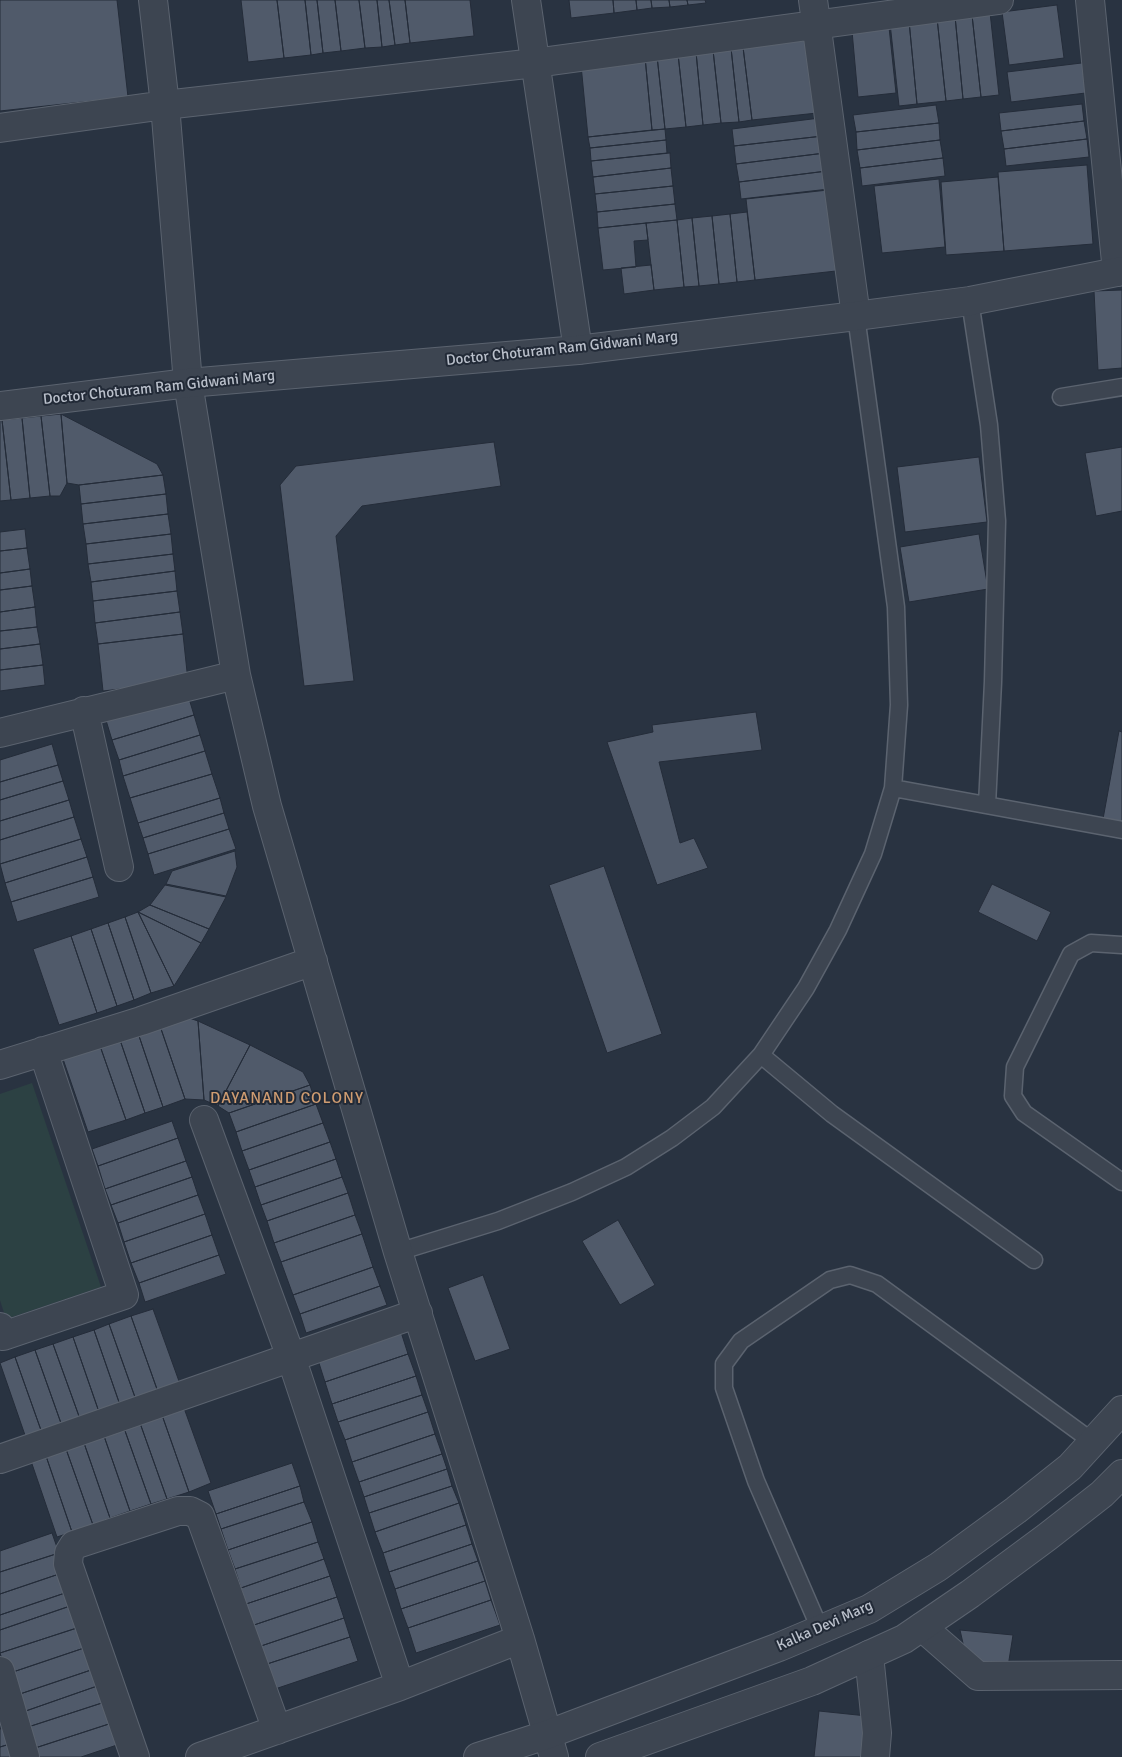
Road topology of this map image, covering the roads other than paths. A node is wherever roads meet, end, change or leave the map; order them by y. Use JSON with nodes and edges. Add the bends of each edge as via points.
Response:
{"nodes":[{"id":1,"x":153,"y":0,"type":"edge"},
{"id":2,"x":526,"y":0,"type":"edge"},
{"id":3,"x":999,"y":0,"type":"edge"},
{"id":4,"x":1090,"y":0,"type":"edge"},
{"id":5,"x":815,"y":12,"type":"edge"},
{"id":6,"x":535,"y":63,"type":"junction"},
{"id":7,"x":165,"y":105,"type":"junction"},
{"id":8,"x":0,"y":128,"type":"edge"},
{"id":9,"x":1120,"y":271,"type":"edge"},
{"id":10,"x":970,"y":300,"type":"junction"},
{"id":11,"x":856,"y":316,"type":"junction"},
{"id":12,"x":578,"y":350,"type":"junction"},
{"id":13,"x":188,"y":383,"type":"junction"},
{"id":14,"x":1122,"y":387,"type":"edge"},
{"id":15,"x":1061,"y":397,"type":"dead end"},
{"id":16,"x":0,"y":406,"type":"edge"},
{"id":17,"x":236,"y":675,"type":"junction"},
{"id":18,"x":84,"y":711,"type":"junction"},
{"id":19,"x":0,"y":733,"type":"edge"},
{"id":20,"x":893,"y":788,"type":"junction"},
{"id":21,"x":987,"y":805,"type":"junction"},
{"id":22,"x":1122,"y":830,"type":"edge"},
{"id":23,"x":119,"y":868,"type":"dead end"},
{"id":24,"x":1122,"y":945,"type":"edge"},
{"id":25,"x":313,"y":961,"type":"junction"},
{"id":26,"x":43,"y":1051,"type":"junction"},
{"id":27,"x":761,"y":1055,"type":"junction"},
{"id":28,"x":0,"y":1064,"type":"edge"},
{"id":29,"x":204,"y":1120,"type":"dead end"},
{"id":30,"x":1122,"y":1182,"type":"edge"},
{"id":31,"x":398,"y":1252,"type":"junction"},
{"id":32,"x":1034,"y":1260,"type":"dead end"},
{"id":33,"x":418,"y":1314,"type":"junction"},
{"id":34,"x":0,"y":1327,"type":"edge"},
{"id":35,"x":291,"y":1357,"type":"junction"},
{"id":36,"x":1122,"y":1410,"type":"edge"},
{"id":37,"x":1093,"y":1442,"type":"junction"},
{"id":38,"x":0,"y":1459,"type":"edge"},
{"id":39,"x":1122,"y":1474,"type":"edge"},
{"id":40,"x":922,"y":1627,"type":"junction"},
{"id":41,"x":820,"y":1629,"type":"junction"},
{"id":42,"x":520,"y":1639,"type":"junction"},
{"id":43,"x":869,"y":1655,"type":"junction"},
{"id":44,"x":0,"y":1671,"type":"edge"},
{"id":45,"x":1122,"y":1675,"type":"edge"},
{"id":46,"x":400,"y":1686,"type":"junction"},
{"id":47,"x":276,"y":1730,"type":"junction"},
{"id":48,"x":550,"y":1746,"type":"edge"},
{"id":49,"x":26,"y":1757,"type":"edge"},
{"id":50,"x":135,"y":1757,"type":"edge"},
{"id":51,"x":200,"y":1757,"type":"edge"},
{"id":52,"x":478,"y":1757,"type":"edge"},
{"id":53,"x":600,"y":1757,"type":"edge"},
{"id":54,"x":875,"y":1757,"type":"edge"}],
"edges":[{"from":1,"to":7,"type":"street"},
{"from":2,"to":6,"type":"street"},
{"from":3,"to":5,"type":"street"},
{"from":4,"to":9,"type":"street"},
{"from":5,"to":6,"type":"street"},
{"from":5,"to":11,"type":"street"},
{"from":6,"to":7,"type":"street"},
{"from":6,"to":12,"type":"street"},
{"from":7,"to":8,"type":"street"},
{"from":7,"to":13,"type":"street"},
{"from":9,"to":10,"type":"street","name":"Doctor Choturam Ram Gidwani Marg"},
{"from":10,"to":11,"type":"street","name":"Doctor Choturam Ram Gidwani Marg"},
{"from":10,"to":21,"type":"lane","via":[[989,425],[996,521]]},
{"from":11,"to":12,"type":"street","name":"Doctor Choturam Ram Gidwani Marg"},
{"from":11,"to":20,"type":"lane","via":[[896,607],[900,705]]},
{"from":12,"to":13,"type":"street","name":"Doctor Choturam Ram Gidwani Marg"},
{"from":13,"to":16,"type":"street","name":"Doctor Choturam Ram Gidwani Marg"},
{"from":13,"to":17,"type":"street"},
{"from":14,"to":15,"type":"lane"},
{"from":17,"to":18,"type":"street"},
{"from":17,"to":25,"type":"street","via":[[267,806]]},
{"from":18,"to":19,"type":"street"},
{"from":18,"to":23,"type":"street"},
{"from":20,"to":21,"type":"lane"},
{"from":20,"to":27,"type":"lane","via":[[874,854],[838,930],[806,988]]},
{"from":21,"to":22,"type":"lane"},
{"from":24,"to":30,"type":"lane","via":[[1091,943],[1071,954],[1015,1067],[1013,1096],[1024,1112]]},
{"from":25,"to":26,"type":"street","via":[[141,1021]]},
{"from":25,"to":31,"type":"street"},
{"from":26,"to":28,"type":"street"},
{"from":26,"to":34,"type":"street","via":[[124,1295],[3,1336]]},
{"from":27,"to":31,"type":"lane","via":[[713,1107],[626,1167],[498,1221]]},
{"from":27,"to":32,"type":"lane","via":[[832,1114]]},
{"from":29,"to":35,"type":"street"},
{"from":31,"to":33,"type":"street"},
{"from":33,"to":35,"type":"street"},
{"from":33,"to":42,"type":"street"},
{"from":35,"to":38,"type":"street"},
{"from":35,"to":46,"type":"street"},
{"from":36,"to":37,"type":"street","name":"Kalka Devi Marg"},
{"from":37,"to":41,"type":"street","name":"Kalka Devi Marg","via":[[1070,1467],[938,1567],[869,1609]]},
{"from":37,"to":41,"type":"lane","via":[[877,1284],[850,1275],[830,1280],[741,1341],[724,1364],[724,1388],[756,1481]]},
{"from":39,"to":40,"type":"street","via":[[1047,1537]]},
{"from":40,"to":43,"type":"street"},
{"from":40,"to":45,"type":"street","via":[[978,1676]]},
{"from":41,"to":48,"type":"street","name":"Kalka Devi Marg"},
{"from":42,"to":46,"type":"street"},
{"from":42,"to":48,"type":"street"},
{"from":43,"to":53,"type":"street","via":[[812,1680]]},
{"from":43,"to":54,"type":"street","via":[[877,1733]]},
{"from":44,"to":49,"type":"street"},
{"from":46,"to":47,"type":"street"},
{"from":47,"to":50,"type":"street","via":[[200,1516],[190,1511],[178,1511],[74,1545],[69,1553],[68,1564]]},
{"from":47,"to":51,"type":"street"},
{"from":48,"to":52,"type":"street","name":"Kalka Devi Marg"}]}
